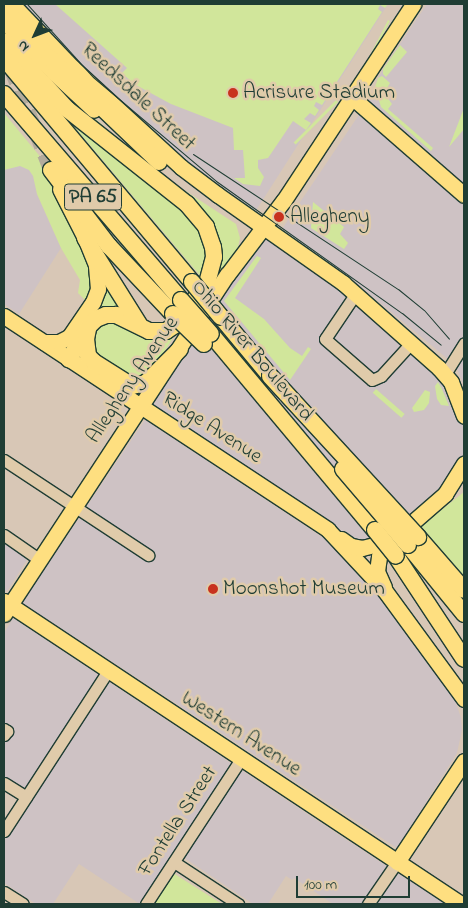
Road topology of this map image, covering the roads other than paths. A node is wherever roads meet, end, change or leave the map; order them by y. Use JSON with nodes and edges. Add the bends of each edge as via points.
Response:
{"nodes":[{"id":1,"x":413,"y":4,"type":"edge"},
{"id":2,"x":12,"y":10,"type":"edge"},
{"id":3,"x":4,"y":41,"type":"edge"},
{"id":4,"x":4,"y":58,"type":"edge"},
{"id":5,"x":4,"y":94,"type":"edge"},
{"id":6,"x":352,"y":98,"type":"junction"},
{"id":7,"x":158,"y":162,"type":"joint"},
{"id":8,"x":50,"y":170,"type":"joint"},
{"id":9,"x":218,"y":195,"type":"junction"},
{"id":10,"x":464,"y":196,"type":"edge"},
{"id":11,"x":263,"y":226,"type":"junction"},
{"id":12,"x":85,"y":238,"type":"junction"},
{"id":13,"x":356,"y":293,"type":"junction"},
{"id":14,"x":177,"y":307,"type":"junction"},
{"id":15,"x":4,"y":316,"type":"edge"},
{"id":16,"x":89,"y":326,"type":"junction"},
{"id":17,"x":149,"y":331,"type":"junction"},
{"id":18,"x":44,"y":342,"type":"junction"},
{"id":19,"x":411,"y":343,"type":"junction"},
{"id":20,"x":464,"y":344,"type":"edge"},
{"id":21,"x":180,"y":349,"type":"junction"},
{"id":22,"x":68,"y":359,"type":"junction"},
{"id":23,"x":445,"y":374,"type":"junction"},
{"id":24,"x":141,"y":406,"type":"junction"},
{"id":25,"x":464,"y":416,"type":"edge"},
{"id":26,"x":4,"y":460,"type":"edge"},
{"id":27,"x":464,"y":463,"type":"edge"},
{"id":28,"x":464,"y":487,"type":"edge"},
{"id":29,"x":445,"y":494,"type":"junction"},
{"id":30,"x":74,"y":506,"type":"junction"},
{"id":31,"x":328,"y":530,"type":"junction"},
{"id":32,"x":4,"y":535,"type":"edge"},
{"id":33,"x":403,"y":545,"type":"junction"},
{"id":34,"x":148,"y":555,"type":"dead end"},
{"id":35,"x":40,"y":560,"type":"junction"},
{"id":36,"x":464,"y":590,"type":"edge"},
{"id":37,"x":385,"y":591,"type":"junction"},
{"id":38,"x":6,"y":607,"type":"edge"},
{"id":39,"x":464,"y":614,"type":"edge"},
{"id":40,"x":464,"y":638,"type":"edge"},
{"id":41,"x":464,"y":659,"type":"edge"},
{"id":42,"x":108,"y":671,"type":"junction"},
{"id":43,"x":464,"y":699,"type":"edge"},
{"id":44,"x":4,"y":729,"type":"edge"},
{"id":45,"x":4,"y":735,"type":"edge"},
{"id":46,"x":241,"y":759,"type":"junction"},
{"id":47,"x":464,"y":761,"type":"edge"},
{"id":48,"x":4,"y":783,"type":"edge"},
{"id":49,"x":26,"y":797,"type":"junction"},
{"id":50,"x":4,"y":831,"type":"edge"},
{"id":51,"x":174,"y":862,"type":"junction"},
{"id":52,"x":397,"y":862,"type":"junction"},
{"id":53,"x":4,"y":892,"type":"edge"},
{"id":54,"x":459,"y":903,"type":"edge"},
{"id":55,"x":23,"y":904,"type":"edge"},
{"id":56,"x":146,"y":904,"type":"edge"},
{"id":57,"x":238,"y":904,"type":"edge"},
{"id":58,"x":368,"y":904,"type":"edge"}],
"edges":[{"from":1,"to":6,"type":"main road","name":"Allegheny Avenue"},
{"from":2,"to":7,"type":"highway","via":[[60,68]]},
{"from":2,"to":9,"type":"main road","name":"Reedsdale Street","via":[[133,123]]},
{"from":3,"to":17,"type":"highway","via":[[67,109],[187,204],[210,237],[214,257],[207,283],[174,326],[166,331]]},
{"from":4,"to":33,"type":"highway","name":"Ohio River Boulevard","number":"PA 65","bridge":true,"via":[[270,376]]},
{"from":5,"to":14,"type":"highway","name":"Ohio River Boulevard","number":"PA 65"},
{"from":6,"to":10,"type":"main road"},
{"from":6,"to":11,"type":"main road","name":"Allegheny Avenue"},
{"from":7,"to":9,"type":"main road","name":"Reedsdale Street"},
{"from":8,"to":12,"type":"main road"},
{"from":8,"to":14,"type":"highway","via":[[109,246]]},
{"from":9,"to":11,"type":"main road","name":"Reedsdale Street"},
{"from":11,"to":13,"type":"main road","name":"Reedsdale Street"},
{"from":11,"to":21,"type":"main road","name":"Allegheny Avenue"},
{"from":12,"to":17,"type":"highway","via":[[133,316]]},
{"from":12,"to":18,"type":"main road","via":[[98,271],[96,296],[69,337],[58,342]]},
{"from":13,"to":19,"type":"main road","name":"Reedsdale Street"},
{"from":13,"to":19,"type":"street","via":[[325,338],[372,380],[381,376]]},
{"from":14,"to":33,"type":"highway","name":"Ohio River Boulevard","bridge":true,"via":[[375,530]]},
{"from":15,"to":18,"type":"main road","name":"Ridge Avenue"},
{"from":16,"to":17,"type":"highway","via":[[96,319],[116,315]]},
{"from":16,"to":21,"type":"highway","via":[[86,339],[88,356],[132,386],[146,383]]},
{"from":16,"to":22,"type":"highway"},
{"from":18,"to":22,"type":"main road","name":"Ridge Avenue"},
{"from":19,"to":23,"type":"main road","name":"Reedsdale Street"},
{"from":20,"to":23,"type":"street"},
{"from":21,"to":24,"type":"main road","name":"Allegheny Avenue"},
{"from":22,"to":24,"type":"main road","name":"Ridge Avenue"},
{"from":23,"to":25,"type":"main road","name":"Reedsdale Street"},
{"from":24,"to":30,"type":"main road","name":"Allegheny Avenue"},
{"from":24,"to":31,"type":"main road","name":"Ridge Avenue"},
{"from":26,"to":30,"type":"street"},
{"from":27,"to":29,"type":"main road"},
{"from":28,"to":29,"type":"main road"},
{"from":29,"to":33,"type":"main road"},
{"from":30,"to":34,"type":"street"},
{"from":30,"to":35,"type":"main road","name":"Allegheny Avenue"},
{"from":31,"to":33,"type":"main road","via":[[358,548]]},
{"from":31,"to":37,"type":"main road","name":"Ridge Avenue"},
{"from":32,"to":35,"type":"street"},
{"from":33,"to":36,"type":"highway","name":"Ohio River Boulevard"},
{"from":33,"to":37,"type":"main road","via":[[377,560],[377,571]]},
{"from":33,"to":39,"type":"highway"},
{"from":33,"to":40,"type":"highway","name":"Ohio River Boulevard"},
{"from":33,"to":41,"type":"highway"},
{"from":35,"to":38,"type":"main road","name":"Allegheny Avenue"},
{"from":37,"to":43,"type":"main road"},
{"from":38,"to":42,"type":"main road","name":"Western Avenue"},
{"from":42,"to":46,"type":"main road","name":"Western Avenue"},
{"from":42,"to":49,"type":"street"},
{"from":44,"to":45,"type":"street"},
{"from":46,"to":51,"type":"street","name":"Fontella Street"},
{"from":46,"to":52,"type":"main road","name":"Western Avenue"},
{"from":47,"to":52,"type":"main road"},
{"from":48,"to":49,"type":"street"},
{"from":49,"to":50,"type":"street"},
{"from":51,"to":56,"type":"street","name":"Fontella Street"},
{"from":51,"to":57,"type":"street"},
{"from":52,"to":54,"type":"main road","name":"Western Avenue"},
{"from":52,"to":58,"type":"street"},
{"from":53,"to":55,"type":"street"}]}
